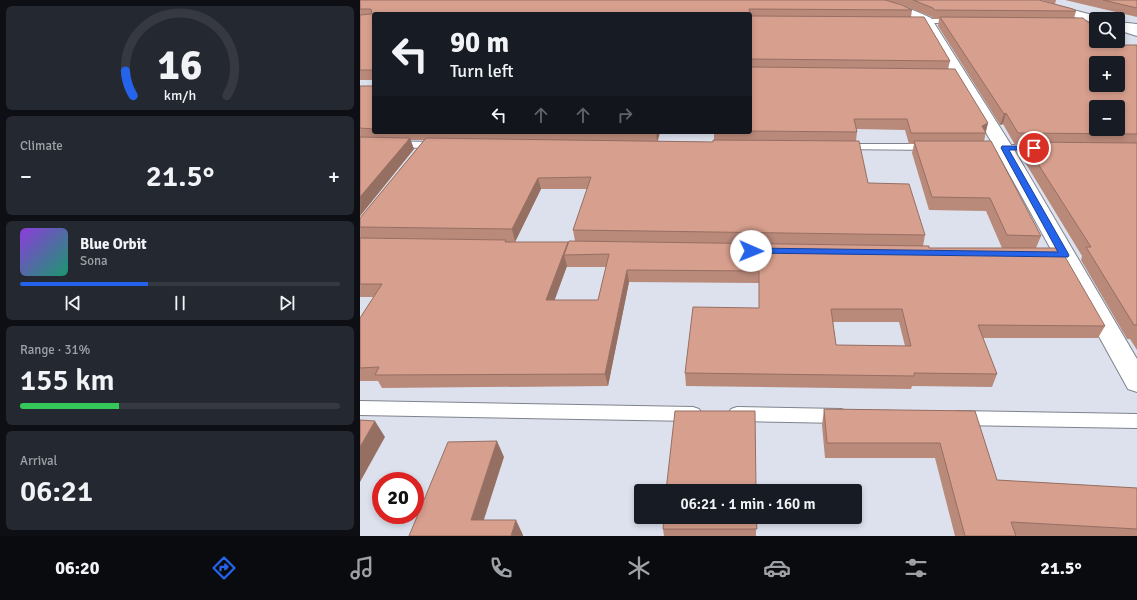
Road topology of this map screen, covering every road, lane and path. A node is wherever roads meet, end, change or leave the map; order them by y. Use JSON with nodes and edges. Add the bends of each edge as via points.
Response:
{"nodes":[{"id":1,"x":871,"y":0,"type":"edge"},
{"id":2,"x":1022,"y":0,"type":"edge"},
{"id":3,"x":1089,"y":17,"type":"edge"},
{"id":4,"x":904,"y":21,"type":"edge"},
{"id":5,"x":928,"y":21,"type":"junction"},
{"id":6,"x":965,"y":22,"type":"edge"},
{"id":7,"x":1064,"y":22,"type":"edge"},
{"id":8,"x":1089,"y":24,"type":"edge"},
{"id":9,"x":1125,"y":25,"type":"edge"},
{"id":10,"x":1137,"y":26,"type":"edge"},
{"id":11,"x":1125,"y":28,"type":"edge"},
{"id":12,"x":1137,"y":32,"type":"edge"},
{"id":13,"x":391,"y":134,"type":"edge"},
{"id":14,"x":360,"y":144,"type":"edge"},
{"id":15,"x":382,"y":144,"type":"junction"},
{"id":16,"x":426,"y":144,"type":"junction"},
{"id":17,"x":450,"y":145,"type":"edge"},
{"id":18,"x":830,"y":147,"type":"edge"},
{"id":19,"x":941,"y":148,"type":"edge"},
{"id":20,"x":981,"y":148,"type":"edge"},
{"id":21,"x":1004,"y":148,"type":"junction"},
{"id":22,"x":1051,"y":148,"type":"edge"},
{"id":23,"x":416,"y":156,"type":"edge"},
{"id":24,"x":1137,"y":382,"type":"edge"},
{"id":25,"x":360,"y":408,"type":"edge"},
{"id":26,"x":860,"y":416,"type":"edge"},
{"id":27,"x":939,"y":417,"type":"edge"},
{"id":28,"x":1137,"y":421,"type":"edge"}],
"edges":[{"from":1,"to":5,"type":"street","via":[[905,10]]},
{"from":2,"to":3,"type":"street"},
{"from":4,"to":5,"type":"lane"},
{"from":5,"to":6,"type":"lane"},
{"from":5,"to":21,"type":"street","via":[[956,75]]},
{"from":7,"to":8,"type":"lane"},
{"from":9,"to":10,"type":"lane"},
{"from":11,"to":12,"type":"street"},
{"from":13,"to":15,"type":"lane"},
{"from":14,"to":15,"type":"lane"},
{"from":15,"to":16,"type":"lane"},
{"from":16,"to":17,"type":"lane"},
{"from":16,"to":23,"type":"lane"},
{"from":18,"to":19,"type":"lane"},
{"from":20,"to":21,"type":"lane"},
{"from":21,"to":22,"type":"lane"},
{"from":21,"to":24,"type":"street","via":[[1057,255]]},
{"from":25,"to":26,"type":"lane"},
{"from":27,"to":28,"type":"lane"}]}
